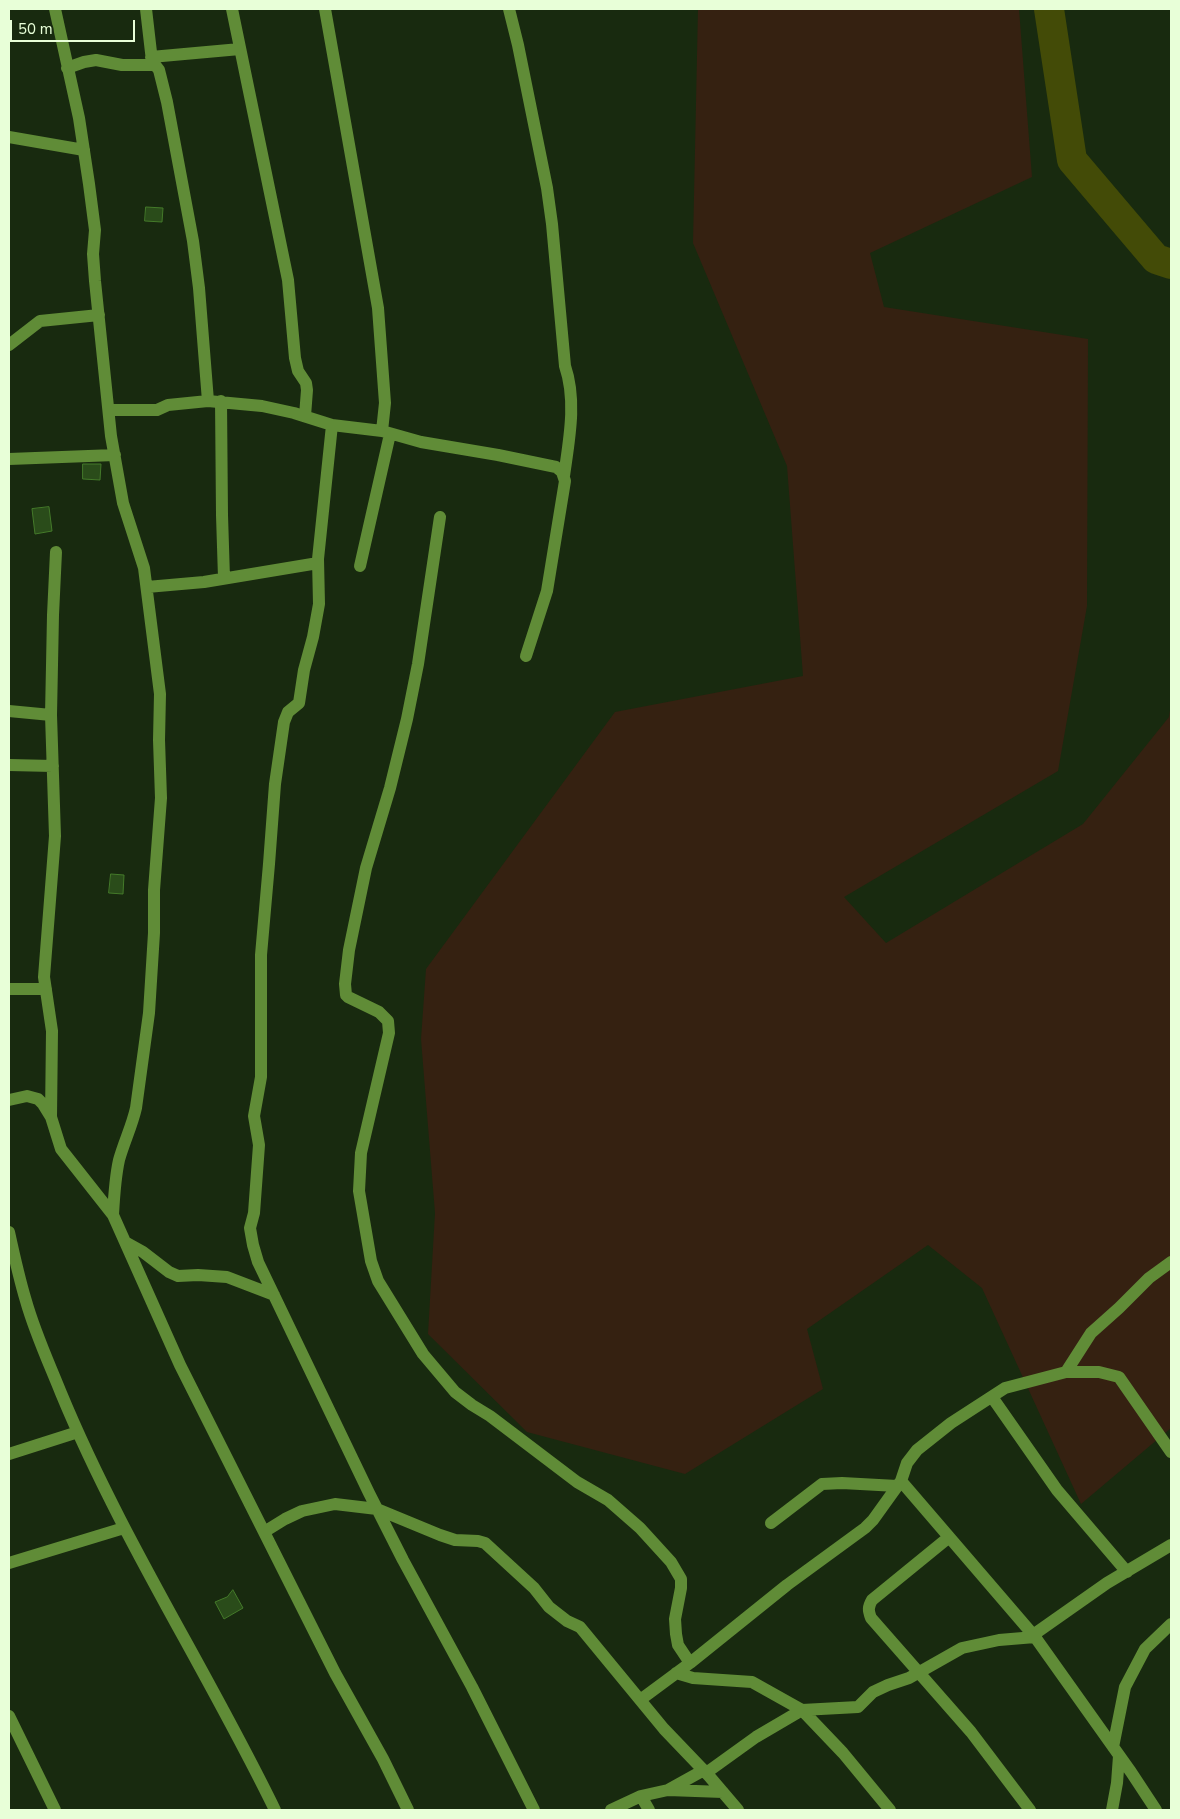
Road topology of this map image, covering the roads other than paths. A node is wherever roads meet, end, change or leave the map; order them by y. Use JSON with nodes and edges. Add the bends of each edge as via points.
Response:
{"nodes":[{"id":1,"x":54,"y":9,"type":"edge"},
{"id":2,"x":146,"y":9,"type":"edge"},
{"id":3,"x":232,"y":9,"type":"edge"},
{"id":4,"x":324,"y":9,"type":"edge"},
{"id":5,"x":509,"y":9,"type":"edge"},
{"id":6,"x":240,"y":49,"type":"junction"},
{"id":7,"x":153,"y":61,"type":"junction"},
{"id":8,"x":67,"y":68,"type":"junction"},
{"id":9,"x":9,"y":138,"type":"edge"},
{"id":10,"x":84,"y":150,"type":"junction"},
{"id":11,"x":99,"y":315,"type":"junction"},
{"id":12,"x":9,"y":345,"type":"edge"},
{"id":13,"x":208,"y":400,"type":"junction"},
{"id":14,"x":221,"y":401,"type":"junction"},
{"id":15,"x":109,"y":410,"type":"junction"},
{"id":16,"x":305,"y":416,"type":"junction"},
{"id":17,"x":332,"y":425,"type":"junction"},
{"id":18,"x":386,"y":432,"type":"junction"},
{"id":19,"x":115,"y":455,"type":"junction"},
{"id":20,"x":9,"y":458,"type":"edge"},
{"id":21,"x":564,"y":476,"type":"junction"},
{"id":22,"x":440,"y":517,"type":"dead end"},
{"id":23,"x":56,"y":552,"type":"dead end"},
{"id":24,"x":318,"y":563,"type":"junction"},
{"id":25,"x":360,"y":566,"type":"dead end"},
{"id":26,"x":224,"y":578,"type":"junction"},
{"id":27,"x":147,"y":586,"type":"junction"},
{"id":28,"x":526,"y":656,"type":"dead end"},
{"id":29,"x":9,"y":711,"type":"edge"},
{"id":30,"x":51,"y":715,"type":"junction"},
{"id":31,"x":9,"y":765,"type":"edge"},
{"id":32,"x":53,"y":766,"type":"junction"},
{"id":33,"x":9,"y":989,"type":"edge"},
{"id":34,"x":46,"y":989,"type":"junction"},
{"id":35,"x":9,"y":1100,"type":"edge"},
{"id":36,"x":50,"y":1117,"type":"junction"},
{"id":37,"x":112,"y":1215,"type":"junction"},
{"id":38,"x":9,"y":1232,"type":"edge"},
{"id":39,"x":125,"y":1242,"type":"junction"},
{"id":40,"x":1171,"y":1262,"type":"edge"},
{"id":41,"x":274,"y":1295,"type":"junction"},
{"id":42,"x":1066,"y":1372,"type":"junction"},
{"id":43,"x":992,"y":1397,"type":"junction"},
{"id":44,"x":78,"y":1432,"type":"junction"},
{"id":45,"x":1171,"y":1452,"type":"edge"},
{"id":46,"x":9,"y":1454,"type":"edge"},
{"id":47,"x":899,"y":1484,"type":"junction"},
{"id":48,"x":377,"y":1509,"type":"junction"},
{"id":49,"x":771,"y":1523,"type":"dead end"},
{"id":50,"x":124,"y":1528,"type":"junction"},
{"id":51,"x":264,"y":1532,"type":"junction"},
{"id":52,"x":948,"y":1538,"type":"junction"},
{"id":53,"x":1171,"y":1545,"type":"edge"},
{"id":54,"x":9,"y":1563,"type":"edge"},
{"id":55,"x":1127,"y":1572,"type":"junction"},
{"id":56,"x":1171,"y":1624,"type":"edge"},
{"id":57,"x":1034,"y":1636,"type":"junction"},
{"id":58,"x":690,"y":1663,"type":"junction"},
{"id":59,"x":920,"y":1672,"type":"junction"},
{"id":60,"x":676,"y":1674,"type":"junction"},
{"id":61,"x":640,"y":1700,"type":"junction"},
{"id":62,"x":802,"y":1710,"type":"junction"},
{"id":63,"x":9,"y":1716,"type":"edge"},
{"id":64,"x":1116,"y":1752,"type":"junction"},
{"id":65,"x":705,"y":1771,"type":"junction"},
{"id":66,"x":668,"y":1790,"type":"junction"},
{"id":67,"x":723,"y":1792,"type":"junction"},
{"id":68,"x":641,"y":1796,"type":"junction"},
{"id":69,"x":55,"y":1810,"type":"edge"},
{"id":70,"x":275,"y":1810,"type":"edge"},
{"id":71,"x":408,"y":1810,"type":"edge"},
{"id":72,"x":534,"y":1810,"type":"edge"},
{"id":73,"x":611,"y":1810,"type":"edge"},
{"id":74,"x":649,"y":1810,"type":"edge"},
{"id":75,"x":738,"y":1810,"type":"edge"},
{"id":76,"x":890,"y":1810,"type":"edge"},
{"id":77,"x":1026,"y":1810,"type":"edge"},
{"id":78,"x":1112,"y":1810,"type":"edge"},
{"id":79,"x":1156,"y":1810,"type":"edge"}],
"edges":[{"from":1,"to":8,"type":"street"},
{"from":2,"to":7,"type":"street"},
{"from":3,"to":6,"type":"street"},
{"from":4,"to":18,"type":"street","via":[[378,308]]},
{"from":5,"to":21,"type":"street","via":[[552,224],[571,398]]},
{"from":6,"to":7,"type":"street"},
{"from":6,"to":16,"type":"street","via":[[288,280],[295,358],[307,390]]},
{"from":7,"to":8,"type":"street","via":[[122,65],[96,60]]},
{"from":7,"to":13,"type":"street","via":[[159,70],[167,102],[193,240]]},
{"from":8,"to":10,"type":"street"},
{"from":9,"to":10,"type":"street"},
{"from":10,"to":11,"type":"street","via":[[94,230]]},
{"from":11,"to":12,"type":"street","via":[[40,321]]},
{"from":11,"to":15,"type":"street"},
{"from":13,"to":14,"type":"street"},
{"from":13,"to":15,"type":"street","via":[[168,405],[157,410]]},
{"from":14,"to":16,"type":"street"},
{"from":14,"to":26,"type":"street"},
{"from":15,"to":19,"type":"street"},
{"from":16,"to":17,"type":"street"},
{"from":17,"to":18,"type":"street"},
{"from":17,"to":24,"type":"street"},
{"from":18,"to":21,"type":"street","via":[[421,442],[556,467]]},
{"from":18,"to":25,"type":"street"},
{"from":19,"to":20,"type":"street"},
{"from":19,"to":27,"type":"street","via":[[123,503]]},
{"from":21,"to":28,"type":"street","via":[[550,577]]},
{"from":22,"to":58,"type":"street","via":[[407,719],[366,868],[345,984],[348,997],[379,1012],[388,1022],[389,1033],[361,1153],[359,1191],[371,1261],[378,1281],[424,1354],[455,1392],[577,1482],[608,1500],[671,1562],[681,1579],[675,1619],[678,1645]]},
{"from":23,"to":30,"type":"street"},
{"from":24,"to":26,"type":"street"},
{"from":24,"to":41,"type":"street","via":[[319,604],[313,637],[299,703],[286,715],[280,751],[262,955],[261,1078],[254,1116],[259,1144],[250,1228],[258,1262]]},
{"from":26,"to":27,"type":"street"},
{"from":27,"to":37,"type":"street","via":[[160,694],[161,798],[154,933],[149,1013],[136,1108],[119,1161]]},
{"from":29,"to":30,"type":"street"},
{"from":30,"to":32,"type":"street"},
{"from":31,"to":32,"type":"street"},
{"from":32,"to":34,"type":"street","via":[[55,836],[44,977]]},
{"from":33,"to":34,"type":"street"},
{"from":34,"to":36,"type":"street","via":[[52,1031]]},
{"from":35,"to":36,"type":"street","via":[[27,1096],[38,1099]]},
{"from":36,"to":37,"type":"street","via":[[61,1149]]},
{"from":37,"to":39,"type":"street"},
{"from":38,"to":44,"type":"street","via":[[32,1317]]},
{"from":39,"to":41,"type":"street","via":[[178,1276],[227,1277]]},
{"from":39,"to":51,"type":"street","via":[[180,1365]]},
{"from":40,"to":42,"type":"street","via":[[1149,1278],[1091,1333]]},
{"from":41,"to":48,"type":"street"},
{"from":42,"to":43,"type":"street","via":[[1012,1385]]},
{"from":42,"to":45,"type":"street","via":[[1100,1372],[1119,1377]]},
{"from":43,"to":47,"type":"street","via":[[917,1450],[907,1463]]},
{"from":43,"to":55,"type":"street","via":[[1056,1490]]},
{"from":44,"to":46,"type":"street"},
{"from":44,"to":50,"type":"street"},
{"from":47,"to":49,"type":"street","via":[[822,1484]]},
{"from":47,"to":52,"type":"street"},
{"from":47,"to":58,"type":"street","via":[[866,1528],[787,1585]]},
{"from":48,"to":51,"type":"street","via":[[335,1504],[320,1506],[284,1519]]},
{"from":48,"to":61,"type":"street","via":[[455,1540],[485,1543],[534,1588],[549,1608],[580,1627]]},
{"from":48,"to":72,"type":"street"},
{"from":50,"to":54,"type":"street"},
{"from":50,"to":70,"type":"street","via":[[190,1645]]},
{"from":51,"to":71,"type":"street"},
{"from":52,"to":57,"type":"street"},
{"from":52,"to":59,"type":"street","via":[[872,1600],[868,1607],[871,1618]]},
{"from":53,"to":55,"type":"street"},
{"from":55,"to":57,"type":"street"},
{"from":56,"to":64,"type":"street","via":[[1145,1649],[1125,1687]]},
{"from":57,"to":59,"type":"street","via":[[962,1648]]},
{"from":57,"to":64,"type":"street"},
{"from":58,"to":60,"type":"street"},
{"from":59,"to":62,"type":"street","via":[[873,1692],[858,1707]]},
{"from":59,"to":77,"type":"street","via":[[971,1732]]},
{"from":60,"to":61,"type":"street"},
{"from":60,"to":62,"type":"street","via":[[752,1682]]},
{"from":61,"to":65,"type":"street"},
{"from":62,"to":65,"type":"street"},
{"from":62,"to":76,"type":"street"},
{"from":63,"to":69,"type":"street"},
{"from":64,"to":78,"type":"street","via":[[1117,1783]]},
{"from":64,"to":79,"type":"street"},
{"from":65,"to":66,"type":"street"},
{"from":65,"to":67,"type":"street"},
{"from":66,"to":67,"type":"street"},
{"from":66,"to":68,"type":"street"},
{"from":67,"to":75,"type":"street"},
{"from":68,"to":73,"type":"street"},
{"from":68,"to":74,"type":"street"}]}
